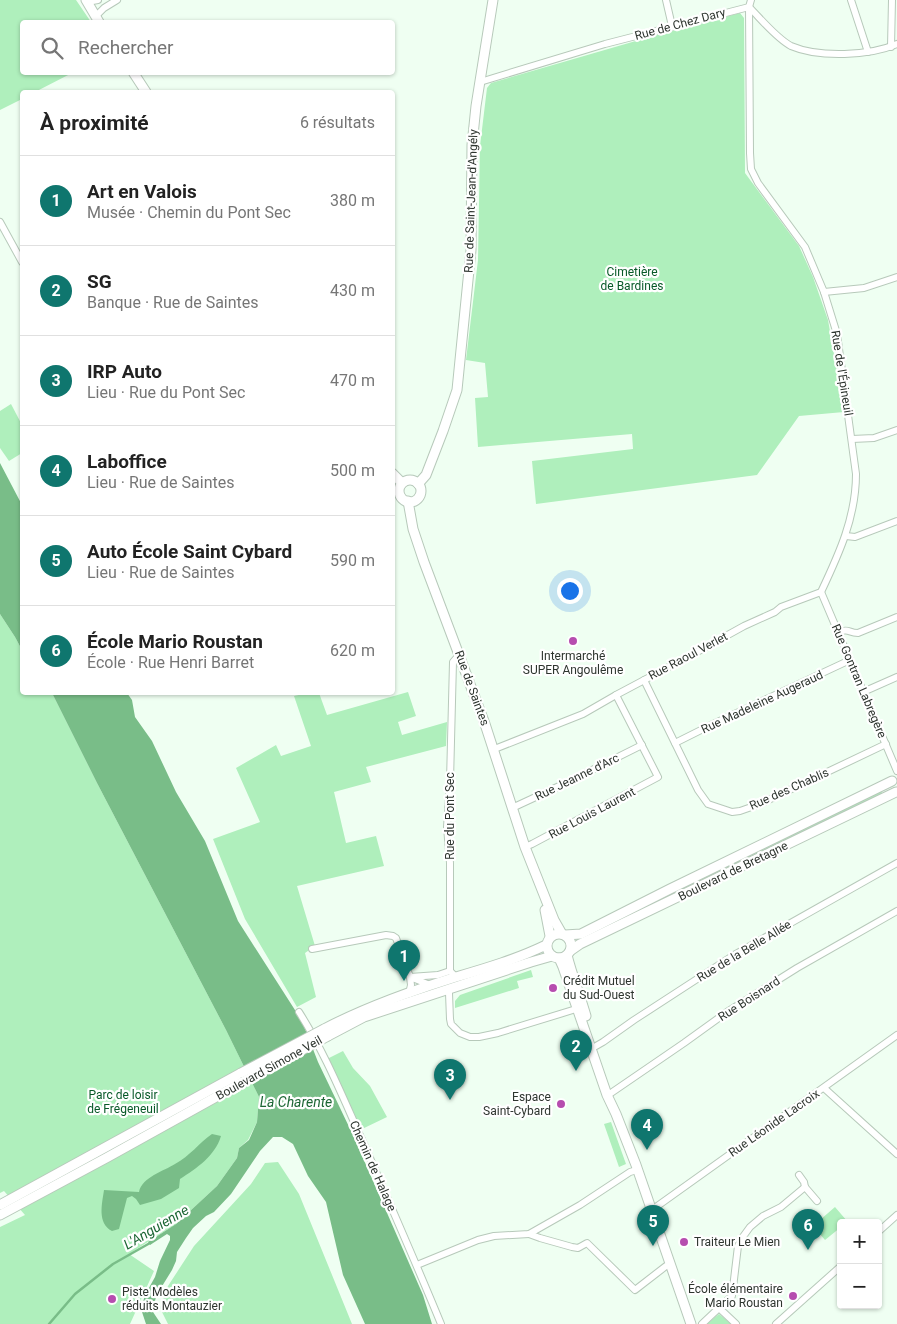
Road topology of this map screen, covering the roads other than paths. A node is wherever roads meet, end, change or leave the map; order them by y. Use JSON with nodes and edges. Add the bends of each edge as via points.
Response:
{"nodes":[{"id":1,"x":98,"y":0,"type":"edge"},
{"id":2,"x":117,"y":0,"type":"edge"},
{"id":3,"x":493,"y":0,"type":"edge"},
{"id":4,"x":666,"y":0,"type":"edge"},
{"id":5,"x":851,"y":0,"type":"edge"},
{"id":6,"x":892,"y":0,"type":"edge"},
{"id":7,"x":86,"y":1,"type":"edge"},
{"id":8,"x":750,"y":3,"type":"edge"},
{"id":9,"x":97,"y":19,"type":"edge"},
{"id":10,"x":672,"y":26,"type":"junction"},
{"id":11,"x":894,"y":46,"type":"edge"},
{"id":12,"x":868,"y":52,"type":"junction"},
{"id":13,"x":135,"y":75,"type":"edge"},
{"id":14,"x":480,"y":82,"type":"junction"},
{"id":15,"x":145,"y":90,"type":"edge"},
{"id":16,"x":0,"y":222,"type":"edge"},
{"id":17,"x":20,"y":258,"type":"edge"},
{"id":18,"x":897,"y":277,"type":"edge"},
{"id":19,"x":824,"y":292,"type":"junction"},
{"id":20,"x":897,"y":430,"type":"edge"},
{"id":21,"x":852,"y":439,"type":"junction"},
{"id":22,"x":395,"y":476,"type":"edge"},
{"id":23,"x":402,"y":483,"type":"junction"},
{"id":24,"x":418,"y":484,"type":"junction"},
{"id":25,"x":408,"y":501,"type":"junction"},
{"id":26,"x":897,"y":521,"type":"edge"},
{"id":27,"x":846,"y":536,"type":"junction"},
{"id":28,"x":821,"y":592,"type":"junction"},
{"id":29,"x":897,"y":617,"type":"edge"},
{"id":30,"x":838,"y":632,"type":"junction"},
{"id":31,"x":459,"y":655,"type":"junction"},
{"id":32,"x":850,"y":660,"type":"junction"},
{"id":33,"x":897,"y":677,"type":"edge"},
{"id":34,"x":644,"y":680,"type":"junction"},
{"id":35,"x":863,"y":692,"type":"junction"},
{"id":36,"x":616,"y":695,"type":"junction"},
{"id":37,"x":675,"y":744,"type":"junction"},
{"id":38,"x":886,"y":744,"type":"junction"},
{"id":39,"x":642,"y":745,"type":"junction"},
{"id":40,"x":492,"y":750,"type":"junction"},
{"id":41,"x":895,"y":775,"type":"edge"},
{"id":42,"x":897,"y":793,"type":"edge"},
{"id":43,"x":512,"y":808,"type":"junction"},
{"id":44,"x":525,"y":847,"type":"junction"},
{"id":45,"x":897,"y":863,"type":"edge"},
{"id":46,"x":536,"y":876,"type":"junction"},
{"id":47,"x":897,"y":911,"type":"edge"},
{"id":48,"x":563,"y":934,"type":"junction"},
{"id":49,"x":548,"y":941,"type":"junction"},
{"id":50,"x":312,"y":949,"type":"dead end"},
{"id":51,"x":562,"y":955,"type":"junction"},
{"id":52,"x":453,"y":974,"type":"junction"},
{"id":53,"x":410,"y":977,"type":"junction"},
{"id":54,"x":432,"y":986,"type":"junction"},
{"id":55,"x":448,"y":989,"type":"junction"},
{"id":56,"x":409,"y":994,"type":"junction"},
{"id":57,"x":581,"y":1010,"type":"junction"},
{"id":58,"x":299,"y":1012,"type":"dead end"},
{"id":59,"x":326,"y":1032,"type":"junction"},
{"id":60,"x":897,"y":1035,"type":"edge"},
{"id":61,"x":596,"y":1046,"type":"junction"},
{"id":62,"x":242,"y":1078,"type":"junction"},
{"id":63,"x":824,"y":1088,"type":"junction"},
{"id":64,"x":609,"y":1094,"type":"junction"},
{"id":65,"x":897,"y":1154,"type":"edge"},
{"id":66,"x":637,"y":1170,"type":"junction"},
{"id":67,"x":799,"y":1175,"type":"dead end"},
{"id":68,"x":805,"y":1187,"type":"junction"},
{"id":69,"x":817,"y":1201,"type":"dead end"},
{"id":70,"x":0,"y":1205,"type":"edge"},
{"id":71,"x":650,"y":1209,"type":"junction"},
{"id":72,"x":0,"y":1215,"type":"edge"},
{"id":73,"x":897,"y":1215,"type":"edge"},
{"id":74,"x":882,"y":1228,"type":"edge"},
{"id":75,"x":529,"y":1234,"type":"junction"},
{"id":76,"x":416,"y":1264,"type":"junction"},
{"id":77,"x":669,"y":1265,"type":"junction"},
{"id":78,"x":837,"y":1270,"type":"edge"},
{"id":79,"x":719,"y":1308,"type":"junction"},
{"id":80,"x":441,"y":1324,"type":"edge"},
{"id":81,"x":691,"y":1324,"type":"edge"},
{"id":82,"x":702,"y":1324,"type":"edge"},
{"id":83,"x":736,"y":1324,"type":"edge"},
{"id":84,"x":776,"y":1324,"type":"edge"}],
"edges":[{"from":1,"to":7,"type":"street"},
{"from":2,"to":9,"type":"street","via":[[104,8]]},
{"from":3,"to":14,"type":"main road","name":"Rue de Saint-Jean-d'Angély"},
{"from":4,"to":10,"type":"street"},
{"from":5,"to":12,"type":"street"},
{"from":6,"to":11,"type":"street"},
{"from":7,"to":9,"type":"main road"},
{"from":8,"to":10,"type":"street","name":"Rue de Chez Dary"},
{"from":8,"to":12,"type":"street","via":[[771,30],[791,46],[822,54]]},
{"from":8,"to":19,"type":"street","name":"Rue de l'Épineuil","via":[[752,168],[758,183],[805,247]]},
{"from":10,"to":14,"type":"street","name":"Rue de Chez Dary"},
{"from":11,"to":12,"type":"street"},
{"from":13,"to":15,"type":"main road"},
{"from":14,"to":24,"type":"main road","name":"Rue de Saint-Jean-d'Angély","via":[[472,145],[471,250],[456,390],[426,475]]},
{"from":16,"to":17,"type":"street"},
{"from":18,"to":19,"type":"street","via":[[864,288]]},
{"from":19,"to":21,"type":"street","name":"Rue de l'Épineuil","via":[[837,334]]},
{"from":20,"to":21,"type":"street","via":[[874,438]]},
{"from":21,"to":27,"type":"street","name":"Rue de l'Épineuil","via":[[856,493]]},
{"from":22,"to":23,"type":"main road"},
{"from":23,"to":24,"type":"main road","via":[[408,480]]},
{"from":23,"to":25,"type":"main road","via":[[400,496]]},
{"from":24,"to":25,"type":"main road","via":[[419,496]]},
{"from":25,"to":31,"type":"main road","name":"Rue de Saintes","via":[[413,529]]},
{"from":26,"to":27,"type":"street","via":[[855,537]]},
{"from":27,"to":28,"type":"street"},
{"from":28,"to":30,"type":"street","name":"Rue Gontran Labregère"},
{"from":28,"to":34,"type":"street","name":"Rue Raoul Verlet","via":[[781,607]]},
{"from":29,"to":30,"type":"street","via":[[858,633]]},
{"from":30,"to":32,"type":"street","name":"Rue Gontran Labregère"},
{"from":31,"to":40,"type":"main road","name":"Rue de Saintes"},
{"from":31,"to":52,"type":"street","name":"Rue du Pont Sec","via":[[453,662],[447,827]]},
{"from":32,"to":35,"type":"street","name":"Rue Gontran Labregère"},
{"from":32,"to":37,"type":"street","name":"Rue Madeleine Augeraud"},
{"from":33,"to":35,"type":"street"},
{"from":34,"to":36,"type":"street","name":"Rue Raoul Verlet"},
{"from":34,"to":37,"type":"street","name":"Rue des Chablis"},
{"from":35,"to":38,"type":"street","name":"Rue Gontran Labregère"},
{"from":36,"to":39,"type":"street"},
{"from":36,"to":40,"type":"street","name":"Rue Raoul Verlet","via":[[584,714]]},
{"from":37,"to":38,"type":"street","name":"Rue des Chablis","via":[[708,804],[732,812],[760,804]]},
{"from":38,"to":41,"type":"street","name":"Rue Gontran Labregère"},
{"from":39,"to":43,"type":"street","name":"Rue Jeanne d'Arc"},
{"from":39,"to":44,"type":"street","name":"Rue Louis Laurent","via":[[658,777]]},
{"from":40,"to":43,"type":"main road","name":"Rue de Saintes"},
{"from":41,"to":42,"type":"main road","via":[[892,787]]},
{"from":41,"to":48,"type":"main road","name":"Boulevard de Bretagne","via":[[581,934]]},
{"from":42,"to":51,"type":"main road","name":"Boulevard de Bretagne"},
{"from":43,"to":44,"type":"main road","name":"Rue de Saintes"},
{"from":44,"to":46,"type":"main road","name":"Rue de Saintes"},
{"from":45,"to":61,"type":"street","name":"Rue de la Belle Allée","via":[[734,955]]},
{"from":46,"to":48,"type":"main road","name":"Rue de Saintes"},
{"from":46,"to":49,"type":"main road","name":"Rue de Saintes","via":[[550,929]]},
{"from":47,"to":64,"type":"street","name":"Rue Boisnard","via":[[727,1012]]},
{"from":48,"to":49,"type":"main road","via":[[554,934]]},
{"from":48,"to":51,"type":"main road","via":[[571,944]]},
{"from":49,"to":51,"type":"main road","via":[[548,951]]},
{"from":49,"to":52,"type":"main road","name":"Boulevard Simone Veil","via":[[513,960]]},
{"from":50,"to":53,"type":"street","via":[[393,936]]},
{"from":51,"to":55,"type":"main road","name":"Boulevard Simone Veil","via":[[545,957]]},
{"from":51,"to":57,"type":"main road","via":[[576,984]]},
{"from":52,"to":53,"type":"street"},
{"from":52,"to":54,"type":"main road","name":"Boulevard Simone Veil"},
{"from":53,"to":54,"type":"street"},
{"from":53,"to":56,"type":"street"},
{"from":54,"to":56,"type":"main road","name":"Boulevard Simone Veil"},
{"from":55,"to":57,"type":"street","via":[[451,1024],[470,1037],[488,1036]]},
{"from":55,"to":59,"type":"main road","name":"Boulevard Simone Veil"},
{"from":56,"to":59,"type":"main road","name":"Boulevard Simone Veil","via":[[355,1013]]},
{"from":57,"to":61,"type":"main road"},
{"from":57,"to":64,"type":"main road"},
{"from":58,"to":76,"type":"street","name":"Chemin de Halage","via":[[320,1049]]},
{"from":59,"to":62,"type":"main road","name":"Boulevard Simone Veil","bridge":true},
{"from":60,"to":63,"type":"street","name":"Rue Léonide Lacroix"},
{"from":61,"to":64,"type":"main road"},
{"from":62,"to":70,"type":"main road","name":"Boulevard Simone Veil"},
{"from":62,"to":72,"type":"main road","name":"Boulevard Simone Veil","via":[[108,1157]]},
{"from":63,"to":65,"type":"street"},
{"from":63,"to":71,"type":"street","name":"Rue Léonide Lacroix"},
{"from":64,"to":66,"type":"main road"},
{"from":66,"to":71,"type":"main road"},
{"from":66,"to":75,"type":"street"},
{"from":67,"to":68,"type":"street"},
{"from":68,"to":69,"type":"street"},
{"from":68,"to":79,"type":"street","via":[[781,1207],[763,1216],[742,1238],[738,1246],[732,1296]]},
{"from":71,"to":77,"type":"main road"},
{"from":73,"to":74,"type":"street"},
{"from":75,"to":76,"type":"street","via":[[478,1240]]},
{"from":75,"to":77,"type":"street","via":[[578,1248],[587,1243],[635,1290]]},
{"from":76,"to":80,"type":"street","name":"Chemin de Halage"},
{"from":77,"to":81,"type":"main road"},
{"from":78,"to":84,"type":"street"},
{"from":79,"to":82,"type":"street"},
{"from":79,"to":83,"type":"street"}]}
